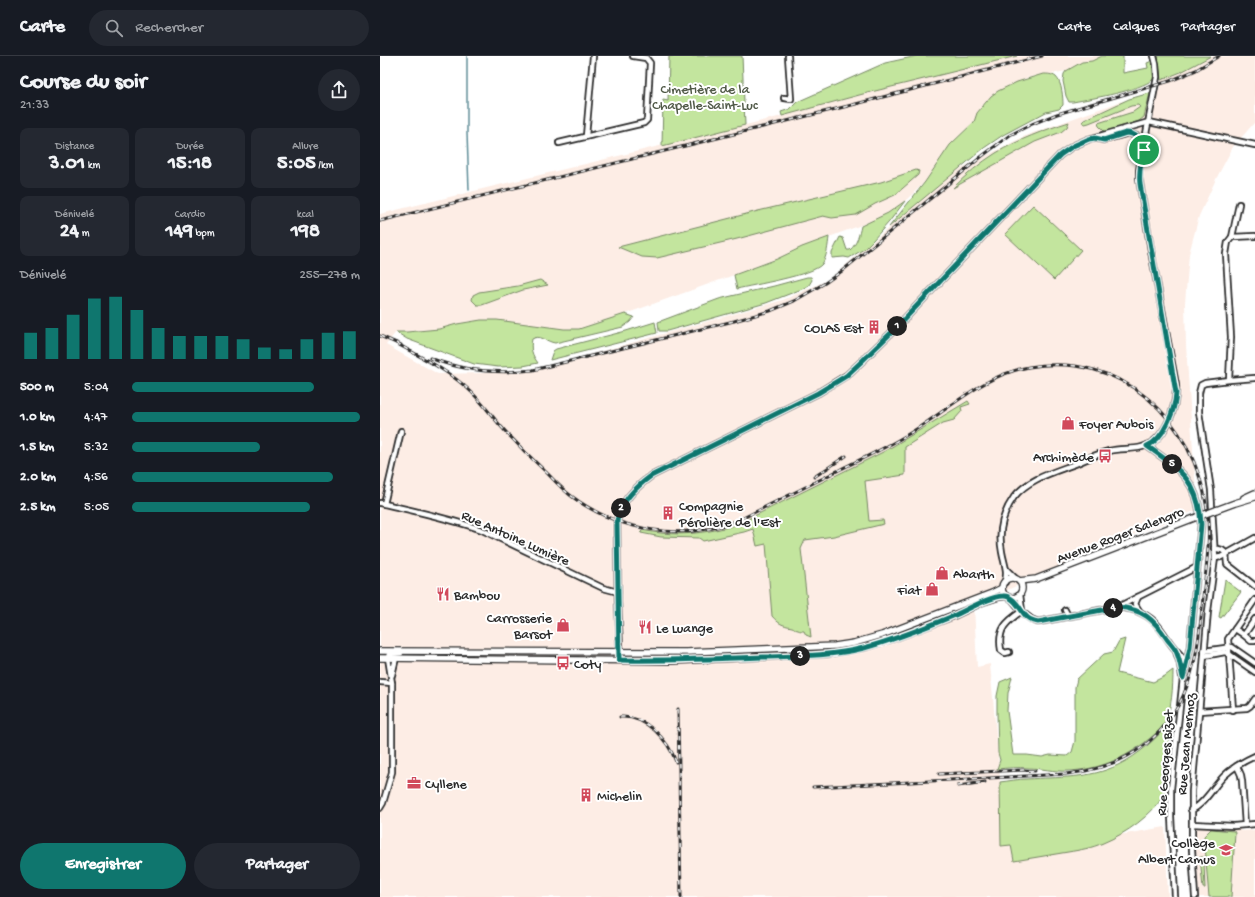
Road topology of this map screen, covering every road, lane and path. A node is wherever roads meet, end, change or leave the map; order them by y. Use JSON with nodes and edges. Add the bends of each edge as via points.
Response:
{"nodes":[{"id":1,"x":593,"y":56,"type":"edge"},
{"id":2,"x":633,"y":56,"type":"edge"},
{"id":3,"x":788,"y":56,"type":"edge"},
{"id":4,"x":1154,"y":56,"type":"edge"},
{"id":5,"x":784,"y":98,"type":"dead end"},
{"id":6,"x":1149,"y":122,"type":"junction"},
{"id":7,"x":586,"y":136,"type":"junction"},
{"id":8,"x":1095,"y":138,"type":"junction"},
{"id":9,"x":560,"y":143,"type":"dead end"},
{"id":10,"x":1255,"y":145,"type":"edge"},
{"id":11,"x":1144,"y":150,"type":"junction"},
{"id":12,"x":1240,"y":204,"type":"dead end"},
{"id":13,"x":1255,"y":236,"type":"edge"},
{"id":14,"x":1232,"y":237,"type":"junction"},
{"id":15,"x":1255,"y":378,"type":"edge"},
{"id":16,"x":1230,"y":380,"type":"junction"},
{"id":17,"x":401,"y":431,"type":"dead end"},
{"id":18,"x":1147,"y":446,"type":"junction"},
{"id":19,"x":1255,"y":493,"type":"edge"},
{"id":20,"x":1255,"y":497,"type":"edge"},
{"id":21,"x":1235,"y":502,"type":"junction"},
{"id":22,"x":382,"y":503,"type":"edge"},
{"id":23,"x":1255,"y":538,"type":"edge"},
{"id":24,"x":1214,"y":548,"type":"junction"},
{"id":25,"x":1226,"y":553,"type":"junction"},
{"id":26,"x":1215,"y":558,"type":"junction"},
{"id":27,"x":1197,"y":567,"type":"junction"},
{"id":28,"x":1007,"y":570,"type":"junction"},
{"id":29,"x":1036,"y":579,"type":"junction"},
{"id":30,"x":1018,"y":580,"type":"junction"},
{"id":31,"x":1005,"y":582,"type":"junction"},
{"id":32,"x":1255,"y":586,"type":"edge"},
{"id":33,"x":1002,"y":588,"type":"junction"},
{"id":34,"x":618,"y":592,"type":"junction"},
{"id":35,"x":1021,"y":592,"type":"junction"},
{"id":36,"x":1008,"y":597,"type":"junction"},
{"id":37,"x":1138,"y":597,"type":"junction"},
{"id":38,"x":1255,"y":600,"type":"edge"},
{"id":39,"x":1118,"y":607,"type":"junction"},
{"id":40,"x":1065,"y":610,"type":"dead end"},
{"id":41,"x":1022,"y":611,"type":"junction"},
{"id":42,"x":1140,"y":612,"type":"junction"},
{"id":43,"x":1068,"y":616,"type":"junction"},
{"id":44,"x":1255,"y":619,"type":"edge"},
{"id":45,"x":1235,"y":629,"type":"junction"},
{"id":46,"x":1244,"y":635,"type":"junction"},
{"id":47,"x":1255,"y":641,"type":"edge"},
{"id":48,"x":1190,"y":643,"type":"junction"},
{"id":49,"x":1229,"y":647,"type":"junction"},
{"id":50,"x":380,"y":651,"type":"edge"},
{"id":51,"x":412,"y":651,"type":"junction"},
{"id":52,"x":1176,"y":651,"type":"junction"},
{"id":53,"x":620,"y":652,"type":"junction"},
{"id":54,"x":1009,"y":652,"type":"dead end"},
{"id":55,"x":1204,"y":653,"type":"junction"},
{"id":56,"x":1229,"y":654,"type":"junction"},
{"id":57,"x":380,"y":658,"type":"edge"},
{"id":58,"x":388,"y":658,"type":"junction"},
{"id":59,"x":396,"y":658,"type":"junction"},
{"id":60,"x":619,"y":660,"type":"junction"},
{"id":61,"x":1186,"y":662,"type":"junction"},
{"id":62,"x":1255,"y":663,"type":"edge"},
{"id":63,"x":1255,"y":672,"type":"edge"},
{"id":64,"x":392,"y":676,"type":"junction"},
{"id":65,"x":1183,"y":678,"type":"junction"},
{"id":66,"x":380,"y":682,"type":"edge"},
{"id":67,"x":392,"y":683,"type":"junction"},
{"id":68,"x":1255,"y":699,"type":"edge"},
{"id":69,"x":1233,"y":710,"type":"junction"},
{"id":70,"x":1199,"y":711,"type":"junction"},
{"id":71,"x":1255,"y":756,"type":"edge"},
{"id":72,"x":1237,"y":766,"type":"junction"},
{"id":73,"x":380,"y":808,"type":"edge"},
{"id":74,"x":1191,"y":810,"type":"junction"},
{"id":75,"x":1192,"y":824,"type":"junction"},
{"id":76,"x":1255,"y":824,"type":"edge"},
{"id":77,"x":1245,"y":825,"type":"junction"},
{"id":78,"x":1175,"y":897,"type":"edge"},
{"id":79,"x":1195,"y":897,"type":"edge"}],
"edges":[{"from":1,"to":7,"type":"street"},
{"from":2,"to":7,"type":"street","via":[[646,58],[650,63],[647,120],[644,123]]},
{"from":3,"to":5,"type":"street","via":[[790,99]]},
{"from":4,"to":6,"type":"street","via":[[1157,77]]},
{"from":6,"to":8,"type":"street"},
{"from":6,"to":10,"type":"street"},
{"from":6,"to":11,"type":"street"},
{"from":7,"to":9,"type":"street"},
{"from":8,"to":11,"type":"street","via":[[1104,140],[1129,133],[1138,138]]},
{"from":8,"to":34,"type":"street","via":[[1073,146],[1060,155],[893,331],[846,376],[818,393],[651,476],[636,488],[622,506],[618,517]]},
{"from":11,"to":18,"type":"street","via":[[1140,184],[1176,393],[1175,405],[1166,426]]},
{"from":12,"to":14,"type":"street"},
{"from":13,"to":14,"type":"street"},
{"from":14,"to":16,"type":"street","via":[[1228,242],[1226,254],[1231,337]]},
{"from":15,"to":16,"type":"street"},
{"from":16,"to":24,"type":"street","name":"Rue Jean Mermoz","via":[[1205,383],[1201,385],[1199,393],[1199,412],[1211,490]]},
{"from":17,"to":22,"type":"street"},
{"from":18,"to":27,"type":"street","via":[[1172,464],[1194,488],[1201,524]]},
{"from":18,"to":28,"type":"street","via":[[1110,451],[1045,475],[1018,492],[1002,518],[1000,539]]},
{"from":19,"to":21,"type":"main road","name":"Avenue Roger Salengro"},
{"from":20,"to":21,"type":"main road","name":"Avenue Roger Salengro"},
{"from":21,"to":29,"type":"main road","name":"Avenue Roger Salengro","bridge":true},
{"from":22,"to":34,"type":"street","name":"Rue Antoine Lumière","via":[[482,530],[603,588]]},
{"from":23,"to":25,"type":"street"},
{"from":24,"to":25,"type":"street"},
{"from":24,"to":26,"type":"street","name":"Rue Jean Mermoz"},
{"from":25,"to":26,"type":"street"},
{"from":25,"to":32,"type":"street","via":[[1227,564]]},
{"from":26,"to":55,"type":"street","name":"Rue Jean Mermoz"},
{"from":27,"to":37,"type":"street"},
{"from":27,"to":48,"type":"street"},
{"from":28,"to":30,"type":"street"},
{"from":28,"to":31,"type":"street"},
{"from":29,"to":30,"type":"main road","name":"Avenue Roger Salengro"},
{"from":29,"to":35,"type":"main road","name":"Avenue Roger Salengro"},
{"from":30,"to":31,"type":"main road","via":[[1010,578]]},
{"from":30,"to":35,"type":"main road","via":[[1022,584]]},
{"from":31,"to":33,"type":"main road"},
{"from":33,"to":36,"type":"main road"},
{"from":33,"to":53,"type":"main road","via":[[882,635],[854,643],[686,652]]},
{"from":34,"to":53,"type":"street"},
{"from":35,"to":36,"type":"main road","via":[[1016,597]]},
{"from":35,"to":41,"type":"street"},
{"from":36,"to":41,"type":"street","name":"Rue Georges Bizet"},
{"from":36,"to":60,"type":"main road","via":[[983,602],[895,638],[850,651],[688,660]]},
{"from":37,"to":39,"type":"street"},
{"from":37,"to":42,"type":"street","via":[[1135,604]]},
{"from":38,"to":45,"type":"street"},
{"from":39,"to":42,"type":"street","name":"Rue Georges Bizet"},
{"from":39,"to":43,"type":"street","name":"Rue Georges Bizet"},
{"from":40,"to":43,"type":"street"},
{"from":41,"to":43,"type":"street","name":"Rue Georges Bizet","via":[[1028,618],[1038,622]]},
{"from":41,"to":54,"type":"street","via":[[1009,620],[1001,634],[1001,650]]},
{"from":42,"to":52,"type":"street","name":"Rue Georges Bizet","via":[[1154,622]]},
{"from":44,"to":46,"type":"street"},
{"from":45,"to":46,"type":"street"},
{"from":45,"to":49,"type":"street","via":[[1228,639]]},
{"from":46,"to":47,"type":"street"},
{"from":48,"to":52,"type":"street","via":[[1186,651]]},
{"from":48,"to":61,"type":"street"},
{"from":49,"to":55,"type":"street"},
{"from":49,"to":56,"type":"street"},
{"from":49,"to":62,"type":"street"},
{"from":50,"to":51,"type":"main road"},
{"from":51,"to":53,"type":"main road"},
{"from":51,"to":58,"type":"street","via":[[389,654]]},
{"from":52,"to":61,"type":"street","name":"Rue Georges Bizet"},
{"from":52,"to":65,"type":"street","name":"Rue Georges Bizet"},
{"from":53,"to":60,"type":"main road"},
{"from":55,"to":56,"type":"street"},
{"from":55,"to":70,"type":"street","name":"Rue Jean Mermoz"},
{"from":56,"to":63,"type":"street"},
{"from":56,"to":69,"type":"street"},
{"from":57,"to":58,"type":"main road"},
{"from":58,"to":59,"type":"main road"},
{"from":58,"to":64,"type":"street"},
{"from":59,"to":60,"type":"main road"},
{"from":59,"to":64,"type":"street"},
{"from":61,"to":65,"type":"street","name":"Rue Georges Bizet"},
{"from":64,"to":67,"type":"street"},
{"from":65,"to":78,"type":"street","name":"Rue Georges Bizet","via":[[1170,800]]},
{"from":66,"to":67,"type":"street"},
{"from":67,"to":73,"type":"street","via":[[392,772]]},
{"from":68,"to":69,"type":"street","via":[[1247,708]]},
{"from":69,"to":70,"type":"street"},
{"from":70,"to":74,"type":"street","name":"Rue Jean Mermoz"},
{"from":71,"to":72,"type":"street"},
{"from":72,"to":74,"type":"street","via":[[1224,775],[1198,807]]},
{"from":72,"to":77,"type":"street","via":[[1242,775]]},
{"from":74,"to":75,"type":"street","name":"Rue Jean Mermoz"},
{"from":75,"to":77,"type":"street"},
{"from":75,"to":79,"type":"street","name":"Rue Jean Mermoz"},
{"from":76,"to":77,"type":"street"}]}
